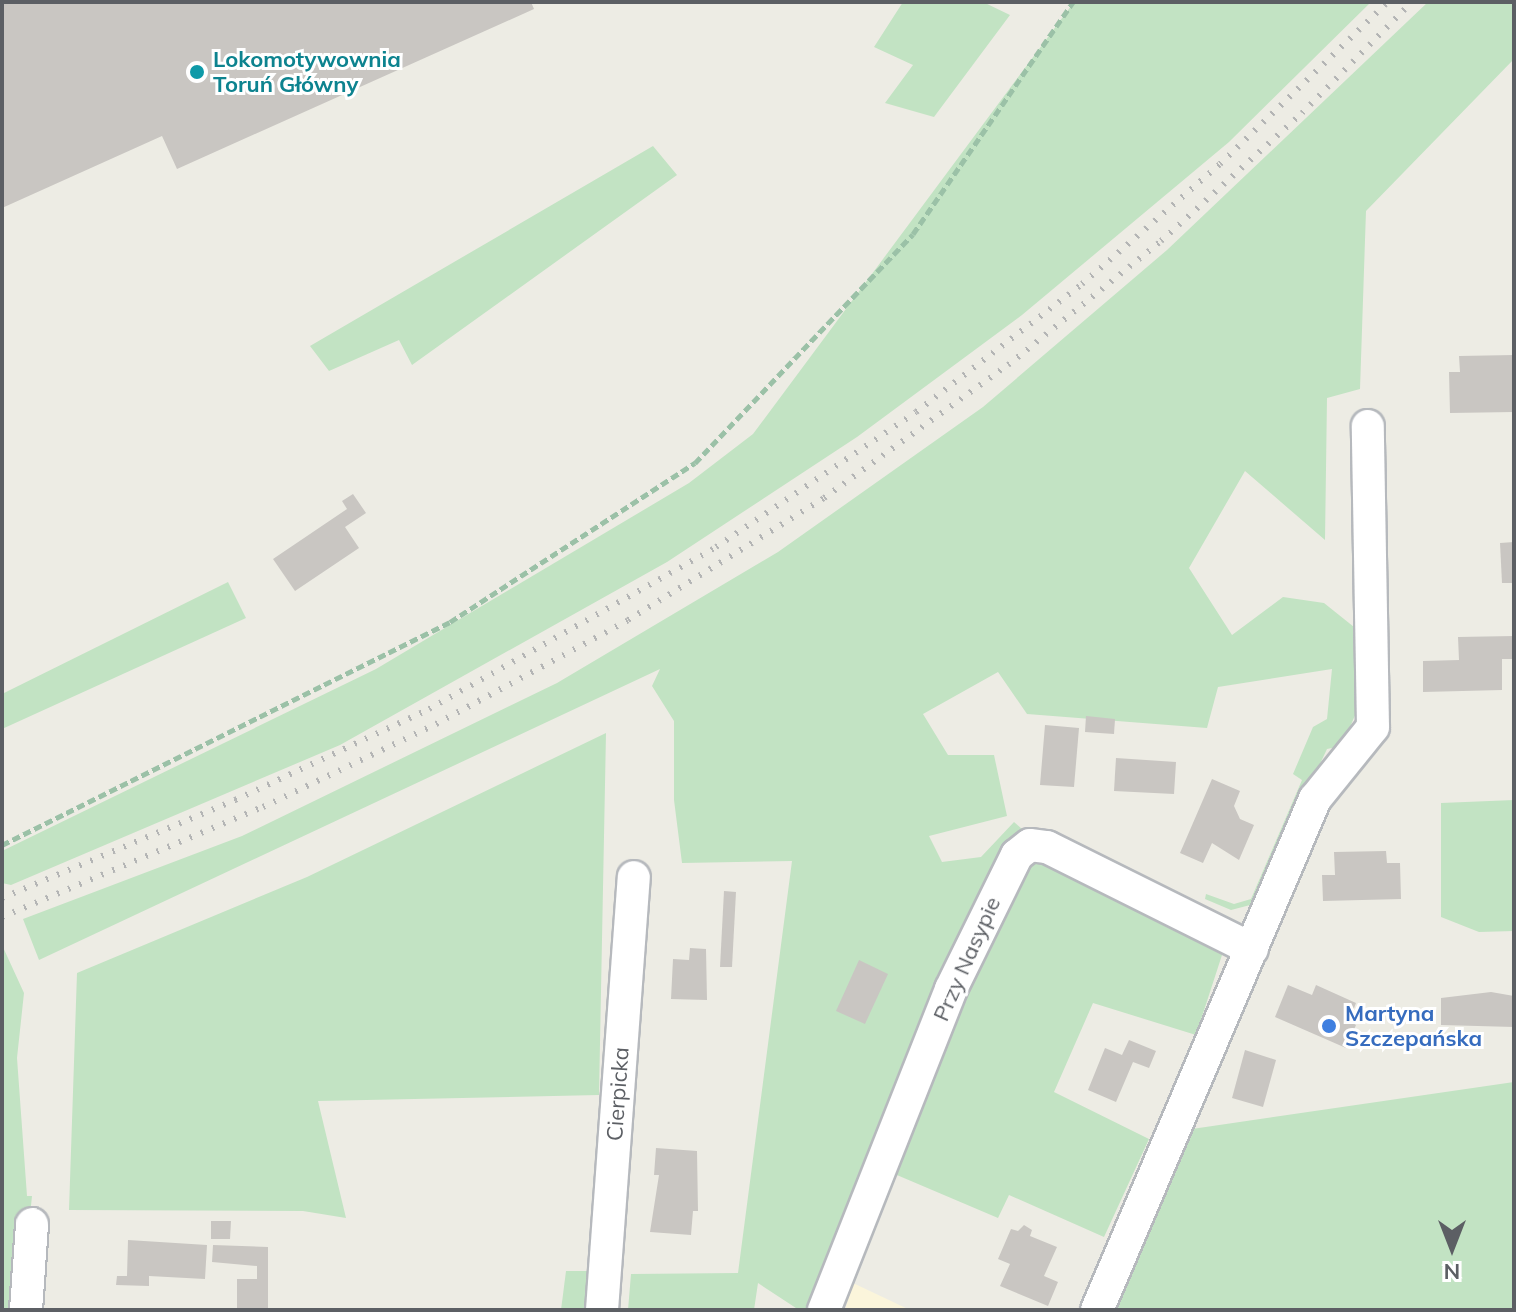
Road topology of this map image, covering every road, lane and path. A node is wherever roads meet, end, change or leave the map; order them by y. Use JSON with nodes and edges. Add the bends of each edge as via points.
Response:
{"nodes":[{"id":1,"x":1073,"y":2,"type":"edge"},
{"id":2,"x":1368,"y":426,"type":"dead end"},
{"id":3,"x":2,"y":845,"type":"edge"},
{"id":4,"x":634,"y":877,"type":"dead end"},
{"id":5,"x":1252,"y":949,"type":"junction"},
{"id":6,"x":32,"y":1224,"type":"dead end"},
{"id":7,"x":26,"y":1310,"type":"edge"},
{"id":8,"x":602,"y":1310,"type":"edge"},
{"id":9,"x":824,"y":1310,"type":"edge"},
{"id":10,"x":1097,"y":1310,"type":"edge"}],
"edges":[{"from":1,"to":3,"type":"path","via":[[913,234],[695,463],[450,622]]},
{"from":2,"to":5,"type":"street","via":[[1373,727],[1315,799]]},
{"from":4,"to":8,"type":"street","name":"Cierpicka"},
{"from":5,"to":9,"type":"street","name":"Przy Nasypie","via":[[1047,847],[1030,845],[1017,855],[951,989]]},
{"from":5,"to":10,"type":"street"},
{"from":6,"to":7,"type":"street"}]}
